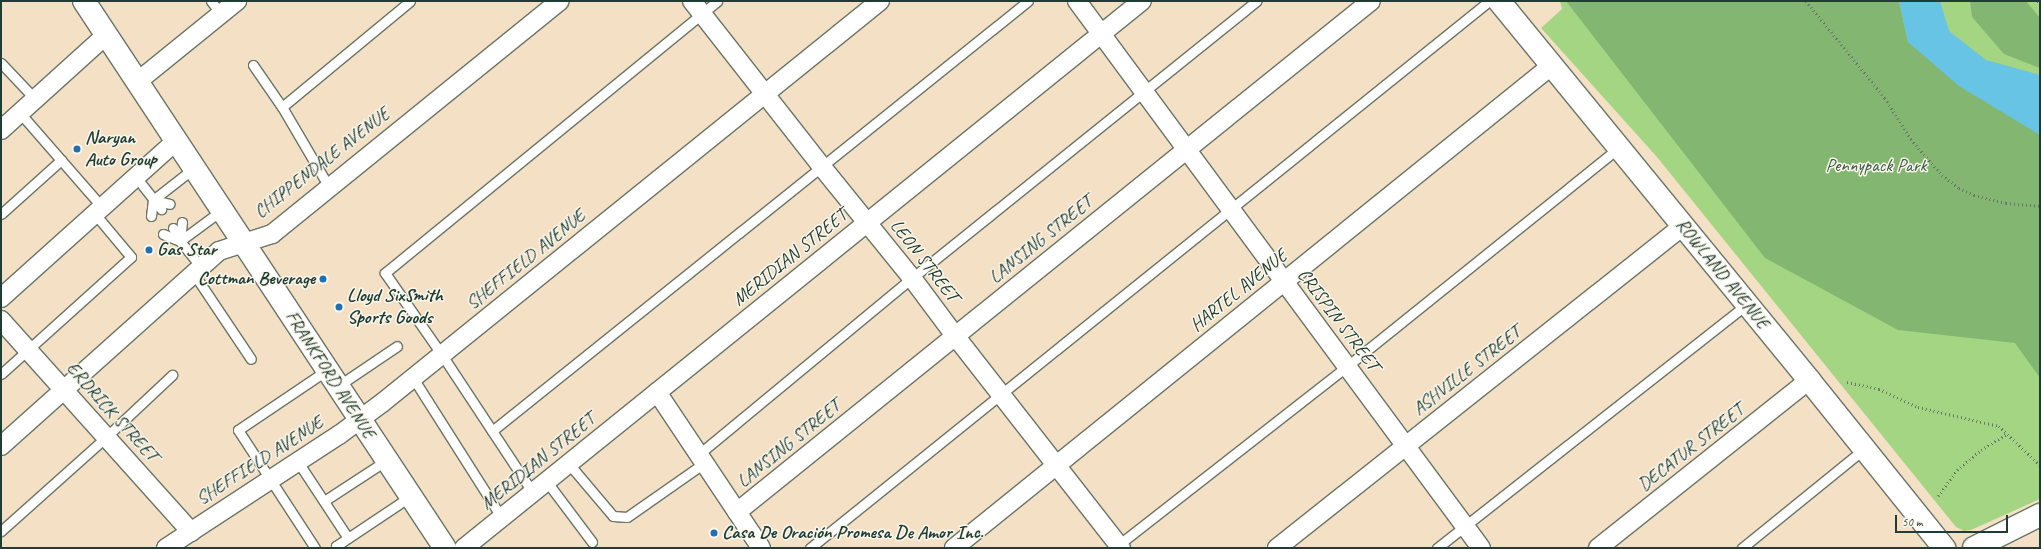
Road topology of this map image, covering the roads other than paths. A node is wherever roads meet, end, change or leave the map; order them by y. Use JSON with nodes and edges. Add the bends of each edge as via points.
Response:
{"nodes":[{"id":1,"x":84,"y":1,"type":"edge"},
{"id":2,"x":237,"y":1,"type":"edge"},
{"id":3,"x":410,"y":1,"type":"edge"},
{"id":4,"x":560,"y":1,"type":"edge"},
{"id":5,"x":717,"y":1,"type":"edge"},
{"id":6,"x":880,"y":1,"type":"edge"},
{"id":7,"x":1028,"y":1,"type":"edge"},
{"id":8,"x":1077,"y":1,"type":"edge"},
{"id":9,"x":1142,"y":1,"type":"edge"},
{"id":10,"x":1257,"y":1,"type":"edge"},
{"id":11,"x":1371,"y":1,"type":"edge"},
{"id":12,"x":1489,"y":1,"type":"edge"},
{"id":13,"x":1499,"y":1,"type":"edge"},
{"id":14,"x":216,"y":7,"type":"edge"},
{"id":15,"x":697,"y":7,"type":"edge"},
{"id":16,"x":1102,"y":33,"type":"junction"},
{"id":17,"x":106,"y":35,"type":"junction"},
{"id":18,"x":1,"y":63,"type":"edge"},
{"id":19,"x":253,"y":65,"type":"dead end"},
{"id":20,"x":1551,"y":66,"type":"junction"},
{"id":21,"x":137,"y":82,"type":"junction"},
{"id":22,"x":1145,"y":92,"type":"junction"},
{"id":23,"x":765,"y":94,"type":"junction"},
{"id":24,"x":35,"y":99,"type":"junction"},
{"id":25,"x":282,"y":107,"type":"junction"},
{"id":26,"x":20,"y":113,"type":"junction"},
{"id":27,"x":1,"y":130,"type":"edge"},
{"id":28,"x":176,"y":141,"type":"junction"},
{"id":29,"x":1618,"y":148,"type":"junction"},
{"id":30,"x":1186,"y":149,"type":"junction"},
{"id":31,"x":61,"y":160,"type":"junction"},
{"id":32,"x":822,"y":167,"type":"junction"},
{"id":33,"x":194,"y":168,"type":"junction"},
{"id":34,"x":136,"y":177,"type":"junction"},
{"id":35,"x":329,"y":187,"type":"junction"},
{"id":36,"x":152,"y":200,"type":"junction"},
{"id":37,"x":170,"y":204,"type":"dead end"},
{"id":38,"x":1230,"y":209,"type":"junction"},
{"id":39,"x":161,"y":210,"type":"dead end"},
{"id":40,"x":222,"y":210,"type":"junction"},
{"id":41,"x":99,"y":211,"type":"junction"},
{"id":42,"x":1,"y":214,"type":"edge"},
{"id":43,"x":151,"y":216,"type":"dead end"},
{"id":44,"x":182,"y":222,"type":"dead end"},
{"id":45,"x":867,"y":223,"type":"junction"},
{"id":46,"x":1683,"y":226,"type":"junction"},
{"id":47,"x":173,"y":228,"type":"dead end"},
{"id":48,"x":163,"y":234,"type":"dead end"},
{"id":49,"x":180,"y":241,"type":"junction"},
{"id":50,"x":244,"y":243,"type":"junction"},
{"id":51,"x":197,"y":270,"type":"junction"},
{"id":52,"x":912,"y":278,"type":"junction"},
{"id":53,"x":1284,"y":282,"type":"junction"},
{"id":54,"x":1,"y":298,"type":"edge"},
{"id":55,"x":1747,"y":304,"type":"junction"},
{"id":56,"x":1,"y":320,"type":"edge"},
{"id":57,"x":956,"y":337,"type":"junction"},
{"id":58,"x":397,"y":346,"type":"dead end"},
{"id":59,"x":28,"y":350,"type":"junction"},
{"id":60,"x":442,"y":355,"type":"junction"},
{"id":61,"x":251,"y":359,"type":"dead end"},
{"id":62,"x":1346,"y":367,"type":"junction"},
{"id":63,"x":1,"y":374,"type":"edge"},
{"id":64,"x":172,"y":375,"type":"dead end"},
{"id":65,"x":332,"y":378,"type":"junction"},
{"id":66,"x":413,"y":378,"type":"junction"},
{"id":67,"x":1809,"y":380,"type":"junction"},
{"id":68,"x":64,"y":390,"type":"junction"},
{"id":69,"x":657,"y":392,"type":"junction"},
{"id":70,"x":1001,"y":394,"type":"junction"},
{"id":71,"x":360,"y":420,"type":"junction"},
{"id":72,"x":492,"y":432,"type":"junction"},
{"id":73,"x":106,"y":437,"type":"junction"},
{"id":74,"x":1,"y":446,"type":"edge"},
{"id":75,"x":1406,"y":446,"type":"junction"},
{"id":76,"x":1864,"y":449,"type":"junction"},
{"id":77,"x":702,"y":458,"type":"junction"},
{"id":78,"x":387,"y":460,"type":"junction"},
{"id":79,"x":298,"y":462,"type":"junction"},
{"id":80,"x":569,"y":464,"type":"junction"},
{"id":81,"x":1057,"y":465,"type":"junction"},
{"id":82,"x":271,"y":479,"type":"junction"},
{"id":83,"x":547,"y":482,"type":"junction"},
{"id":84,"x":533,"y":493,"type":"junction"},
{"id":85,"x":411,"y":496,"type":"junction"},
{"id":86,"x":324,"y":501,"type":"junction"},
{"id":87,"x":737,"y":512,"type":"junction"},
{"id":88,"x":2040,"y":515,"type":"edge"},
{"id":89,"x":502,"y":518,"type":"junction"},
{"id":90,"x":1464,"y":526,"type":"junction"},
{"id":91,"x":1,"y":531,"type":"edge"},
{"id":92,"x":191,"y":532,"type":"junction"},
{"id":93,"x":348,"y":538,"type":"junction"},
{"id":94,"x":592,"y":542,"type":"dead end"},
{"id":95,"x":1118,"y":547,"type":"edge"},
{"id":96,"x":166,"y":548,"type":"edge"},
{"id":97,"x":315,"y":548,"type":"edge"},
{"id":98,"x":338,"y":548,"type":"edge"},
{"id":99,"x":445,"y":548,"type":"edge"},
{"id":100,"x":464,"y":548,"type":"edge"},
{"id":101,"x":760,"y":548,"type":"edge"},
{"id":102,"x":810,"y":548,"type":"edge"},
{"id":103,"x":954,"y":548,"type":"edge"},
{"id":104,"x":1277,"y":548,"type":"edge"},
{"id":105,"x":1437,"y":548,"type":"edge"},
{"id":106,"x":1481,"y":548,"type":"edge"},
{"id":107,"x":1598,"y":548,"type":"edge"},
{"id":108,"x":1742,"y":548,"type":"edge"},
{"id":109,"x":1944,"y":548,"type":"edge"},
{"id":110,"x":1974,"y":548,"type":"edge"}],
"edges":[{"from":1,"to":17,"type":"main road","name":"FRANKFORD AVENUE"},
{"from":2,"to":14,"type":"street"},
{"from":3,"to":25,"type":"lane"},
{"from":4,"to":35,"type":"street","name":"CHIPPENDALE AVENUE"},
{"from":5,"to":15,"type":"lane"},
{"from":6,"to":23,"type":"street","name":"SHEFFIELD AVENUE"},
{"from":7,"to":32,"type":"lane"},
{"from":8,"to":16,"type":"street","name":"CRISPIN STREET"},
{"from":9,"to":16,"type":"street","name":"MERIDIAN STREET"},
{"from":10,"to":22,"type":"lane"},
{"from":11,"to":30,"type":"street","name":"LANSING STREET"},
{"from":12,"to":38,"type":"lane"},
{"from":13,"to":20,"type":"main road","name":"ROWLAND AVENUE"},
{"from":14,"to":21,"type":"street"},
{"from":15,"to":23,"type":"street","name":"LEON STREET"},
{"from":15,"to":60,"type":"lane","via":[[385,272]]},
{"from":16,"to":22,"type":"street","name":"CRISPIN STREET"},
{"from":16,"to":45,"type":"street","name":"MERIDIAN STREET"},
{"from":17,"to":21,"type":"main road","name":"FRANKFORD AVENUE"},
{"from":17,"to":24,"type":"street"},
{"from":18,"to":24,"type":"lane"},
{"from":19,"to":25,"type":"lane"},
{"from":20,"to":29,"type":"main road","name":"ROWLAND AVENUE"},
{"from":20,"to":53,"type":"street","name":"HARTEL AVENUE"},
{"from":21,"to":28,"type":"main road","name":"FRANKFORD AVENUE"},
{"from":22,"to":30,"type":"street","name":"CRISPIN STREET"},
{"from":22,"to":52,"type":"lane"},
{"from":23,"to":32,"type":"street","name":"LEON STREET"},
{"from":23,"to":60,"type":"street","name":"SHEFFIELD AVENUE"},
{"from":24,"to":26,"type":"street"},
{"from":25,"to":35,"type":"lane"},
{"from":26,"to":27,"type":"street"},
{"from":26,"to":31,"type":"lane"},
{"from":28,"to":33,"type":"main road","name":"FRANKFORD AVENUE"},
{"from":28,"to":34,"type":"street"},
{"from":29,"to":46,"type":"main road","name":"ROWLAND AVENUE"},
{"from":29,"to":62,"type":"lane"},
{"from":30,"to":38,"type":"street","name":"CRISPIN STREET"},
{"from":30,"to":57,"type":"street","name":"LANSING STREET"},
{"from":31,"to":41,"type":"lane"},
{"from":31,"to":42,"type":"lane"},
{"from":32,"to":45,"type":"street","name":"LEON STREET"},
{"from":32,"to":72,"type":"lane"},
{"from":33,"to":36,"type":"lane"},
{"from":33,"to":40,"type":"main road","name":"FRANKFORD AVENUE"},
{"from":34,"to":36,"type":"lane"},
{"from":34,"to":41,"type":"street"},
{"from":35,"to":50,"type":"street","name":"CHIPPENDALE AVENUE","via":[[272,234]]},
{"from":36,"to":37,"type":"lane"},
{"from":36,"to":39,"type":"lane"},
{"from":36,"to":43,"type":"lane"},
{"from":38,"to":53,"type":"street","name":"CRISPIN STREET"},
{"from":38,"to":70,"type":"lane"},
{"from":40,"to":49,"type":"lane"},
{"from":40,"to":50,"type":"main road","name":"FRANKFORD AVENUE"},
{"from":41,"to":54,"type":"street"},
{"from":41,"to":59,"type":"lane","via":[[130,257]]},
{"from":44,"to":49,"type":"lane"},
{"from":45,"to":52,"type":"street","name":"LEON STREET"},
{"from":45,"to":69,"type":"street","name":"MERIDIAN STREET"},
{"from":46,"to":55,"type":"main road","name":"ROWLAND AVENUE"},
{"from":46,"to":75,"type":"street","name":"ASHVILLE STREET"},
{"from":47,"to":49,"type":"lane"},
{"from":48,"to":49,"type":"lane"},
{"from":49,"to":51,"type":"lane"},
{"from":50,"to":51,"type":"street","name":"CHIPPENDALE AVENUE","via":[[219,251]]},
{"from":50,"to":65,"type":"main road","name":"FRANKFORD AVENUE"},
{"from":51,"to":61,"type":"lane"},
{"from":51,"to":68,"type":"street","name":"CHIPPENDALE AVENUE"},
{"from":52,"to":57,"type":"street","name":"LEON STREET"},
{"from":52,"to":77,"type":"lane"},
{"from":53,"to":62,"type":"street","name":"CRISPIN STREET"},
{"from":53,"to":81,"type":"street","name":"HARTEL AVENUE"},
{"from":55,"to":67,"type":"main road","name":"ROWLAND AVENUE"},
{"from":55,"to":90,"type":"lane"},
{"from":56,"to":59,"type":"street","name":"ERDRICK STREET"},
{"from":57,"to":70,"type":"street","name":"LEON STREET"},
{"from":57,"to":87,"type":"street","name":"LANSING STREET"},
{"from":58,"to":65,"type":"lane"},
{"from":59,"to":63,"type":"lane"},
{"from":59,"to":68,"type":"street","name":"ERDRICK STREET"},
{"from":60,"to":66,"type":"street","name":"SHEFFIELD AVENUE"},
{"from":60,"to":72,"type":"lane"},
{"from":62,"to":75,"type":"street","name":"CRISPIN STREET"},
{"from":62,"to":95,"type":"lane"},
{"from":64,"to":73,"type":"lane"},
{"from":65,"to":71,"type":"main road","name":"FRANKFORD AVENUE"},
{"from":65,"to":82,"type":"lane","via":[[238,430]]},
{"from":66,"to":71,"type":"street","name":"SHEFFIELD AVENUE"},
{"from":66,"to":89,"type":"lane"},
{"from":67,"to":76,"type":"main road","name":"ROWLAND AVENUE"},
{"from":67,"to":107,"type":"street","name":"DECATUR STREET"},
{"from":68,"to":73,"type":"street","name":"ERDRICK STREET"},
{"from":68,"to":74,"type":"street","name":"CHIPPENDALE AVENUE"},
{"from":69,"to":77,"type":"street"},
{"from":69,"to":80,"type":"street","name":"MERIDIAN STREET"},
{"from":70,"to":81,"type":"street","name":"LEON STREET"},
{"from":70,"to":102,"type":"lane"},
{"from":71,"to":78,"type":"main road","name":"FRANKFORD AVENUE"},
{"from":71,"to":79,"type":"street","name":"SHEFFIELD AVENUE"},
{"from":72,"to":84,"type":"lane"},
{"from":73,"to":91,"type":"lane"},
{"from":73,"to":92,"type":"street","name":"ERDRICK STREET"},
{"from":75,"to":90,"type":"street","name":"CRISPIN STREET"},
{"from":75,"to":104,"type":"street","name":"ASHVILLE STREET"},
{"from":76,"to":108,"type":"lane"},
{"from":76,"to":109,"type":"main road","name":"ROWLAND AVENUE"},
{"from":77,"to":80,"type":"lane","via":[[626,517],[613,516]]},
{"from":77,"to":87,"type":"street"},
{"from":78,"to":85,"type":"main road","name":"FRANKFORD AVENUE"},
{"from":78,"to":86,"type":"lane"},
{"from":79,"to":82,"type":"street","name":"SHEFFIELD AVENUE"},
{"from":79,"to":86,"type":"lane"},
{"from":80,"to":83,"type":"street","name":"MERIDIAN STREET"},
{"from":81,"to":95,"type":"street","name":"LEON STREET"},
{"from":81,"to":103,"type":"street","name":"HARTEL AVENUE"},
{"from":82,"to":92,"type":"street","name":"SHEFFIELD AVENUE"},
{"from":82,"to":97,"type":"lane"},
{"from":83,"to":84,"type":"street","name":"MERIDIAN STREET"},
{"from":83,"to":94,"type":"lane"},
{"from":84,"to":89,"type":"street","name":"MERIDIAN STREET"},
{"from":85,"to":93,"type":"lane"},
{"from":85,"to":99,"type":"main road","name":"FRANKFORD AVENUE"},
{"from":86,"to":93,"type":"lane"},
{"from":87,"to":101,"type":"street"},
{"from":88,"to":110,"type":"main road"},
{"from":89,"to":100,"type":"street","name":"MERIDIAN STREET"},
{"from":90,"to":105,"type":"lane"},
{"from":90,"to":106,"type":"street","name":"CRISPIN STREET"},
{"from":92,"to":96,"type":"street","name":"SHEFFIELD AVENUE"},
{"from":93,"to":98,"type":"lane","via":[[336,546]]}]}
